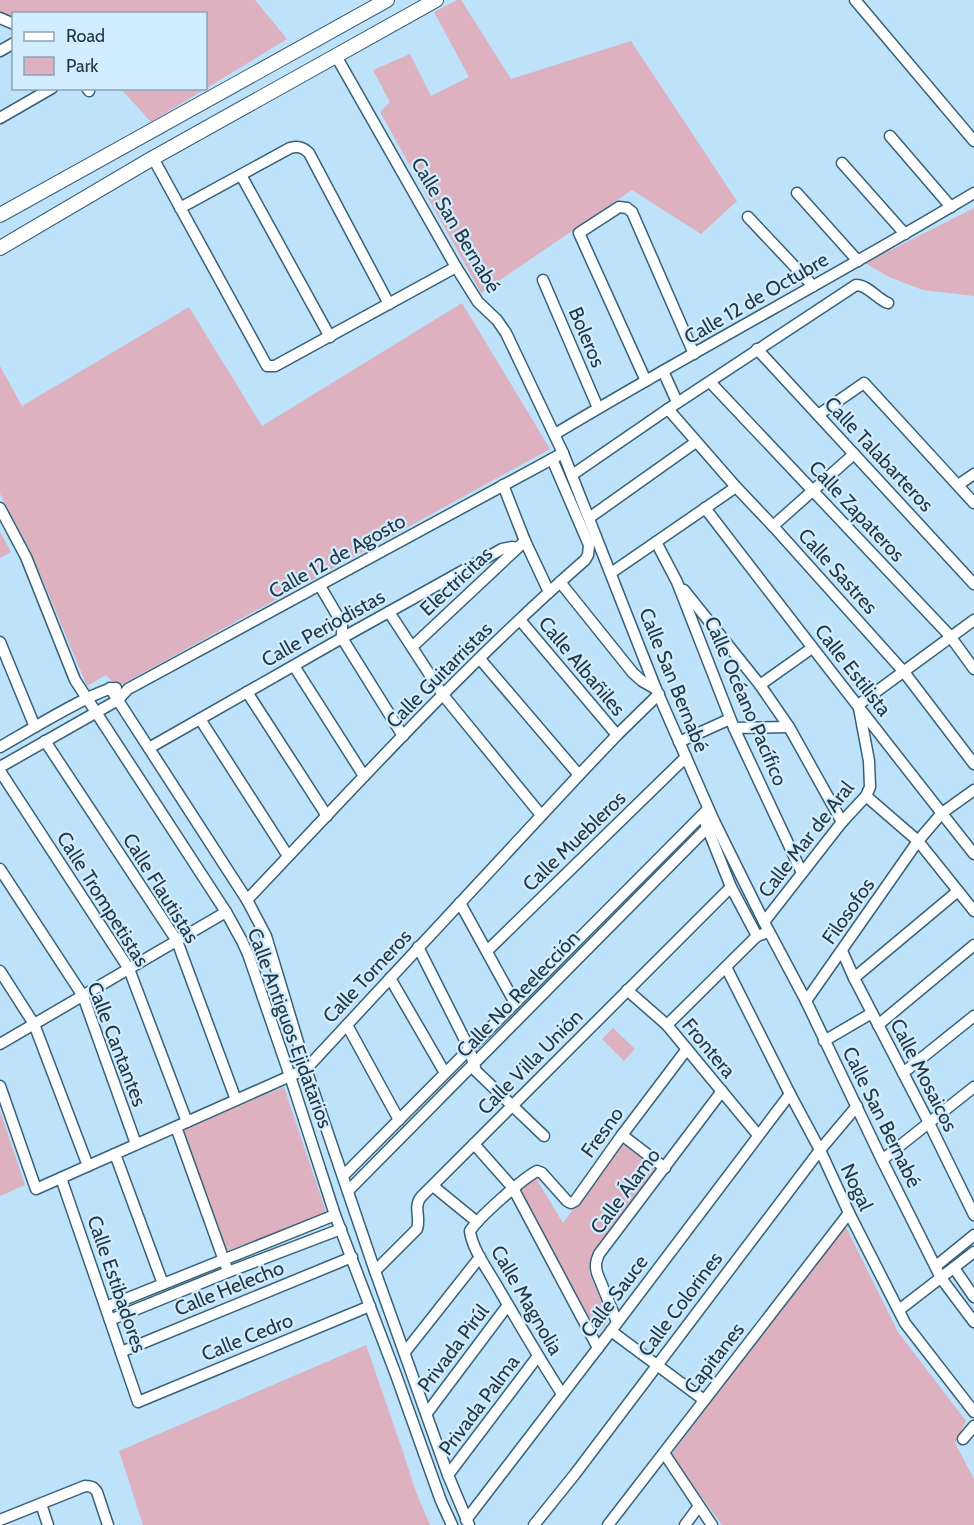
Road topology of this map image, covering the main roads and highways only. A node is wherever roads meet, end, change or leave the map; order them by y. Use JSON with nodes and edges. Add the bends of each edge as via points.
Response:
{"nodes":[{"id":1,"x":387,"y":0,"type":"edge"},
{"id":2,"x":435,"y":0,"type":"edge"},
{"id":3,"x":415,"y":5,"type":"edge"},
{"id":4,"x":0,"y":216,"type":"edge"},
{"id":5,"x":0,"y":248,"type":"edge"}],
"edges":[{"from":1,"to":4,"type":"main road"},
{"from":2,"to":3,"type":"main road"},
{"from":3,"to":5,"type":"main road","via":[[336,56]]}]}
